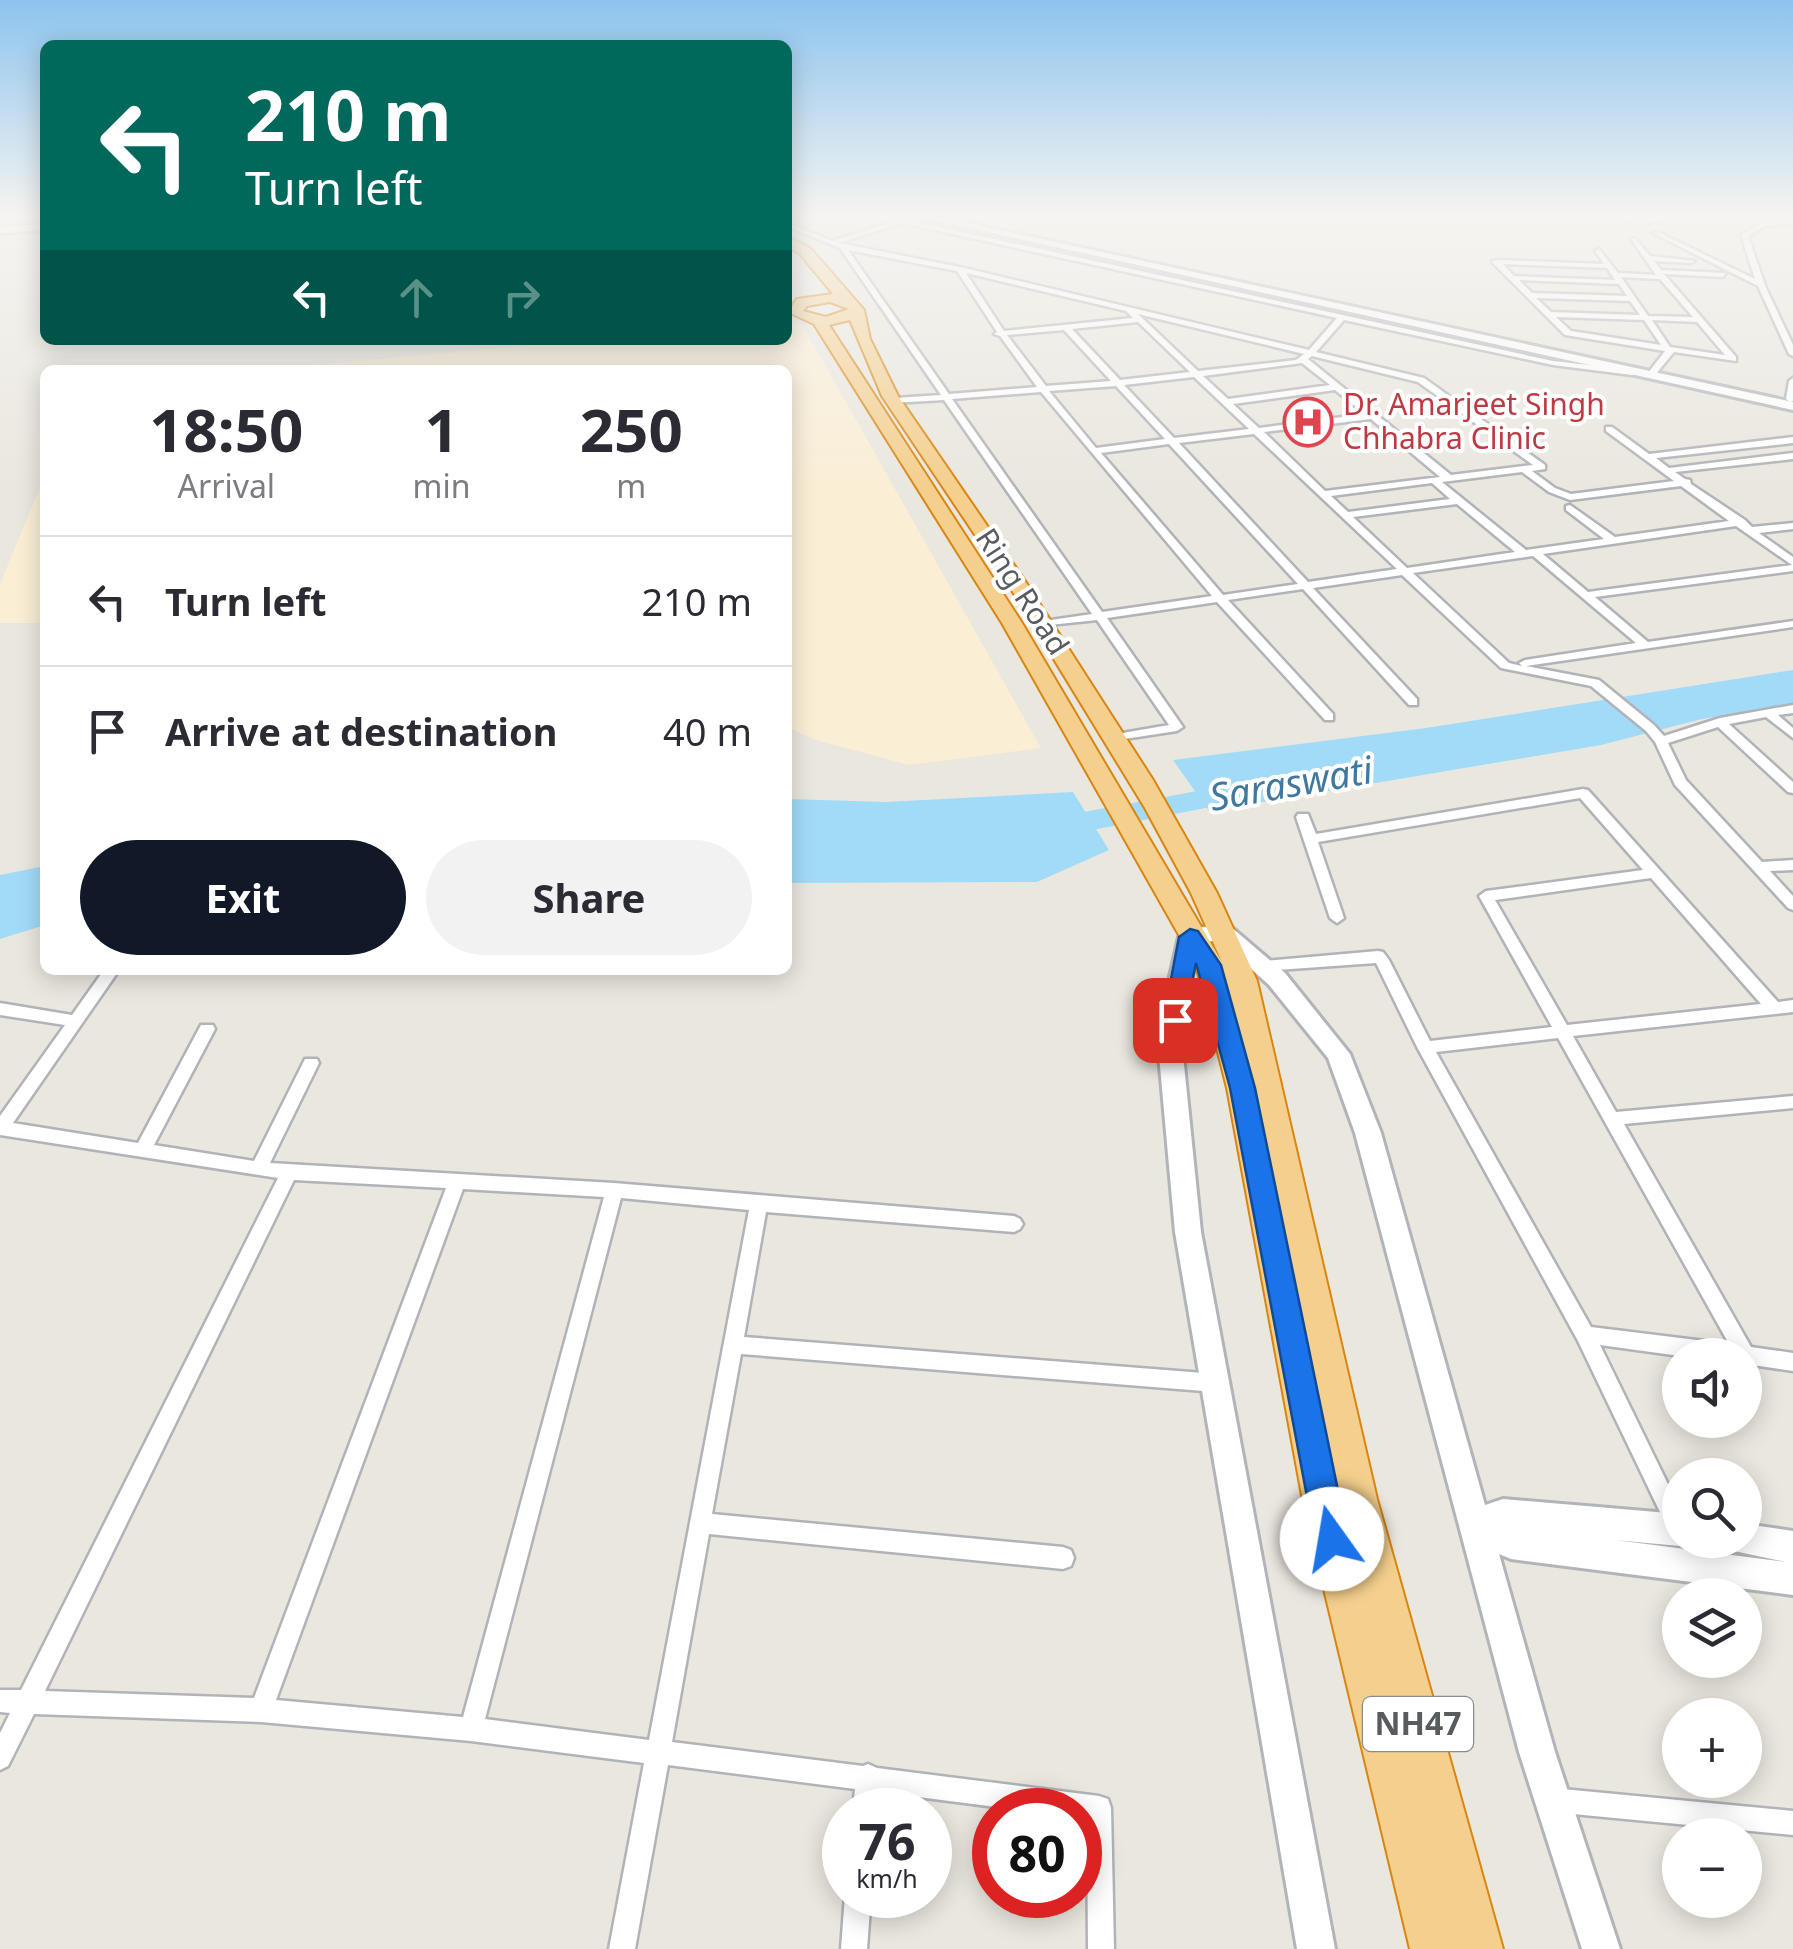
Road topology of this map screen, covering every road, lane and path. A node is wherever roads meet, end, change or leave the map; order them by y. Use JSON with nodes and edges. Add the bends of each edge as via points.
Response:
{"nodes":[{"id":1,"x":796,"y":309,"type":"edge"},
{"id":2,"x":844,"y":309,"type":"edge"},
{"id":3,"x":851,"y":309,"type":"edge"},
{"id":4,"x":885,"y":309,"type":"edge"},
{"id":5,"x":983,"y":309,"type":"edge"},
{"id":6,"x":1128,"y":309,"type":"joint"},
{"id":7,"x":1301,"y":309,"type":"edge"},
{"id":8,"x":1359,"y":309,"type":"edge"},
{"id":9,"x":1369,"y":309,"type":"edge"},
{"id":10,"x":1543,"y":309,"type":"edge"},
{"id":11,"x":1639,"y":309,"type":"edge"},
{"id":12,"x":1690,"y":309,"type":"edge"},
{"id":13,"x":1775,"y":309,"type":"edge"},
{"id":14,"x":1548,"y":314,"type":"junction"},
{"id":15,"x":1592,"y":315,"type":"junction"},
{"id":16,"x":1644,"y":316,"type":"junction"},
{"id":17,"x":1341,"y":318,"type":"junction"},
{"id":18,"x":1138,"y":320,"type":"junction"},
{"id":19,"x":1699,"y":320,"type":"junction"},
{"id":20,"x":818,"y":321,"type":"junction"},
{"id":21,"x":1066,"y":328,"type":"junction"},
{"id":22,"x":1789,"y":333,"type":"edge"},
{"id":23,"x":998,"y":334,"type":"junction"},
{"id":24,"x":1610,"y":341,"type":"junction"},
{"id":25,"x":1670,"y":352,"type":"junction"},
{"id":26,"x":1793,"y":354,"type":"edge"},
{"id":27,"x":1306,"y":357,"type":"junction"},
{"id":28,"x":1656,"y":372,"type":"junction"},
{"id":29,"x":1198,"y":373,"type":"junction"},
{"id":30,"x":1793,"y":381,"type":"edge"},
{"id":31,"x":1117,"y":383,"type":"junction"},
{"id":32,"x":1334,"y":387,"type":"junction"},
{"id":33,"x":1042,"y":390,"type":"junction"},
{"id":34,"x":949,"y":396,"type":"junction"},
{"id":35,"x":895,"y":400,"type":"junction"},
{"id":36,"x":1226,"y":402,"type":"junction"},
{"id":37,"x":1792,"y":402,"type":"edge"},
{"id":38,"x":1374,"y":416,"type":"junction"},
{"id":39,"x":1610,"y":429,"type":"dead end"},
{"id":40,"x":1253,"y":430,"type":"junction"},
{"id":41,"x":1793,"y":440,"type":"edge"},
{"id":42,"x":1170,"y":441,"type":"junction"},
{"id":43,"x":1094,"y":451,"type":"junction"},
{"id":44,"x":1652,"y":456,"type":"junction"},
{"id":45,"x":1793,"y":456,"type":"edge"},
{"id":46,"x":1523,"y":469,"type":"junction"},
{"id":47,"x":1672,"y":470,"type":"junction"},
{"id":48,"x":1448,"y":478,"type":"junction"},
{"id":49,"x":1432,"y":480,"type":"junction"},
{"id":50,"x":1687,"y":482,"type":"junction"},
{"id":51,"x":1322,"y":494,"type":"junction"},
{"id":52,"x":1458,"y":501,"type":"junction"},
{"id":53,"x":1570,"y":508,"type":"dead end"},
{"id":54,"x":1344,"y":515,"type":"junction"},
{"id":55,"x":1741,"y":522,"type":"junction"},
{"id":56,"x":1793,"y":526,"type":"edge"},
{"id":57,"x":1754,"y":530,"type":"junction"},
{"id":58,"x":1613,"y":542,"type":"junction"},
{"id":59,"x":1531,"y":554,"type":"junction"},
{"id":60,"x":1793,"y":565,"type":"edge"},
{"id":61,"x":1406,"y":573,"type":"junction"},
{"id":62,"x":1306,"y":588,"type":"junction"},
{"id":63,"x":1587,"y":595,"type":"junction"},
{"id":64,"x":1219,"y":601,"type":"junction"},
{"id":65,"x":1101,"y":618,"type":"junction"},
{"id":66,"x":1044,"y":624,"type":"junction"},
{"id":67,"x":1793,"y":624,"type":"edge"},
{"id":68,"x":1646,"y":646,"type":"junction"},
{"id":69,"x":1505,"y":666,"type":"junction"},
{"id":70,"x":1412,"y":702,"type":"dead end"},
{"id":71,"x":1793,"y":709,"type":"edge"},
{"id":72,"x":1768,"y":713,"type":"junction"},
{"id":73,"x":1329,"y":717,"type":"dead end"},
{"id":74,"x":1720,"y":722,"type":"junction"},
{"id":75,"x":1793,"y":734,"type":"edge"},
{"id":76,"x":1115,"y":738,"type":"junction"},
{"id":77,"x":1661,"y":741,"type":"junction"},
{"id":78,"x":1793,"y":789,"type":"edge"},
{"id":79,"x":1303,"y":817,"type":"dead end"},
{"id":80,"x":1313,"y":838,"type":"junction"},
{"id":81,"x":1793,"y":864,"type":"edge"},
{"id":82,"x":1759,"y":867,"type":"junction"},
{"id":83,"x":1654,"y":873,"type":"junction"},
{"id":84,"x":1793,"y":905,"type":"edge"},
{"id":85,"x":1337,"y":918,"type":"dead end"},
{"id":86,"x":1224,"y":932,"type":"junction"},
{"id":87,"x":1190,"y":937,"type":"junction"},
{"id":88,"x":1262,"y":966,"type":"junction"},
{"id":89,"x":109,"y":975,"type":"edge"},
{"id":90,"x":1793,"y":1006,"type":"edge"},
{"id":91,"x":1774,"y":1008,"type":"junction"},
{"id":92,"x":0,"y":1009,"type":"edge"},
{"id":93,"x":76,"y":1021,"type":"junction"},
{"id":94,"x":207,"y":1029,"type":"dead end"},
{"id":95,"x":1563,"y":1034,"type":"junction"},
{"id":96,"x":1426,"y":1047,"type":"junction"},
{"id":97,"x":311,"y":1063,"type":"dead end"},
{"id":98,"x":1793,"y":1102,"type":"edge"},
{"id":99,"x":1612,"y":1119,"type":"junction"},
{"id":100,"x":1,"y":1128,"type":"edge"},
{"id":101,"x":142,"y":1151,"type":"junction"},
{"id":102,"x":260,"y":1168,"type":"junction"},
{"id":103,"x":289,"y":1173,"type":"junction"},
{"id":104,"x":457,"y":1180,"type":"junction"},
{"id":105,"x":614,"y":1190,"type":"junction"},
{"id":106,"x":759,"y":1204,"type":"junction"},
{"id":107,"x":1014,"y":1224,"type":"dead end"},
{"id":108,"x":1585,"y":1335,"type":"junction"},
{"id":109,"x":1735,"y":1338,"type":"edge"},
{"id":110,"x":735,"y":1345,"type":"junction"},
{"id":111,"x":1662,"y":1345,"type":"edge"},
{"id":112,"x":1762,"y":1357,"type":"edge"},
{"id":113,"x":1793,"y":1362,"type":"edge"},
{"id":114,"x":1216,"y":1384,"type":"junction"},
{"id":115,"x":1662,"y":1493,"type":"edge"},
{"id":116,"x":1340,"y":1500,"type":"junction"},
{"id":117,"x":700,"y":1523,"type":"junction"},
{"id":118,"x":1474,"y":1524,"type":"junction"},
{"id":119,"x":1662,"y":1528,"type":"edge"},
{"id":120,"x":1762,"y":1542,"type":"edge"},
{"id":121,"x":1793,"y":1546,"type":"edge"},
{"id":122,"x":1063,"y":1558,"type":"dead end"},
{"id":123,"x":1793,"y":1580,"type":"edge"},
{"id":124,"x":0,"y":1701,"type":"edge"},
{"id":125,"x":26,"y":1704,"type":"junction"},
{"id":126,"x":261,"y":1710,"type":"junction"},
{"id":127,"x":471,"y":1729,"type":"junction"},
{"id":128,"x":658,"y":1753,"type":"junction"},
{"id":129,"x":0,"y":1758,"type":"edge"},
{"id":130,"x":868,"y":1776,"type":"junction"},
{"id":131,"x":867,"y":1788,"type":"edge"},
{"id":132,"x":1552,"y":1800,"type":"junction"},
{"id":133,"x":1793,"y":1823,"type":"edge"},
{"id":134,"x":856,"y":1918,"type":"edge"},
{"id":135,"x":622,"y":1949,"type":"edge"},
{"id":136,"x":854,"y":1949,"type":"edge"},
{"id":137,"x":1102,"y":1949,"type":"edge"},
{"id":138,"x":1316,"y":1949,"type":"edge"},
{"id":139,"x":1434,"y":1949,"type":"edge"},
{"id":140,"x":1479,"y":1949,"type":"edge"},
{"id":141,"x":1601,"y":1949,"type":"edge"}],
"edges":[{"from":1,"to":20,"type":"highway"},
{"from":2,"to":20,"type":"highway"},
{"from":3,"to":35,"type":"highway","name":"Ring Road"},
{"from":4,"to":34,"type":"street"},
{"from":5,"to":23,"type":"street"},
{"from":6,"to":18,"type":"street"},
{"from":6,"to":27,"type":"street"},
{"from":7,"to":17,"type":"street"},
{"from":8,"to":28,"type":"main road"},
{"from":9,"to":28,"type":"main road"},
{"from":10,"to":14,"type":"street"},
{"from":11,"to":16,"type":"street"},
{"from":12,"to":19,"type":"street"},
{"from":13,"to":22,"type":"street"},
{"from":14,"to":15,"type":"street"},
{"from":14,"to":24,"type":"street","via":[[1568,333]]},
{"from":15,"to":16,"type":"street"},
{"from":15,"to":24,"type":"street"},
{"from":16,"to":19,"type":"street"},
{"from":16,"to":25,"type":"street"},
{"from":17,"to":27,"type":"street"},
{"from":17,"to":28,"type":"street","via":[[1553,363]]},
{"from":18,"to":21,"type":"street"},
{"from":18,"to":29,"type":"street"},
{"from":19,"to":25,"type":"street","via":[[1733,360]]},
{"from":20,"to":87,"type":"highway","via":[[1012,623]]},
{"from":21,"to":23,"type":"street"},
{"from":21,"to":31,"type":"street"},
{"from":22,"to":26,"type":"street"},
{"from":23,"to":33,"type":"street"},
{"from":24,"to":25,"type":"street"},
{"from":25,"to":28,"type":"street"},
{"from":27,"to":29,"type":"street"},
{"from":27,"to":32,"type":"street"},
{"from":27,"to":46,"type":"street","via":[[1421,380],[1542,467]]},
{"from":28,"to":37,"type":"main road"},
{"from":29,"to":31,"type":"street"},
{"from":29,"to":36,"type":"street"},
{"from":30,"to":37,"type":"street"},
{"from":31,"to":33,"type":"street"},
{"from":31,"to":42,"type":"street"},
{"from":32,"to":36,"type":"street"},
{"from":32,"to":38,"type":"street"},
{"from":33,"to":34,"type":"street"},
{"from":33,"to":43,"type":"street"},
{"from":34,"to":35,"type":"street"},
{"from":34,"to":65,"type":"street"},
{"from":35,"to":66,"type":"highway","name":"Ring Road"},
{"from":36,"to":40,"type":"street"},
{"from":38,"to":40,"type":"street"},
{"from":38,"to":48,"type":"street"},
{"from":39,"to":44,"type":"street"},
{"from":40,"to":42,"type":"street"},
{"from":40,"to":51,"type":"street"},
{"from":41,"to":44,"type":"street"},
{"from":42,"to":43,"type":"street"},
{"from":42,"to":62,"type":"street"},
{"from":43,"to":64,"type":"street"},
{"from":44,"to":47,"type":"street"},
{"from":45,"to":47,"type":"street"},
{"from":46,"to":48,"type":"street"},
{"from":46,"to":50,"type":"street","via":[[1570,497]]},
{"from":47,"to":50,"type":"street"},
{"from":48,"to":49,"type":"street"},
{"from":49,"to":51,"type":"street"},
{"from":49,"to":52,"type":"street"},
{"from":50,"to":55,"type":"street"},
{"from":51,"to":54,"type":"street"},
{"from":52,"to":54,"type":"street"},
{"from":52,"to":59,"type":"street"},
{"from":53,"to":58,"type":"street"},
{"from":54,"to":61,"type":"street"},
{"from":55,"to":57,"type":"street"},
{"from":55,"to":58,"type":"street"},
{"from":56,"to":57,"type":"street"},
{"from":57,"to":60,"type":"street"},
{"from":58,"to":59,"type":"street"},
{"from":59,"to":61,"type":"street"},
{"from":59,"to":63,"type":"street"},
{"from":60,"to":63,"type":"street"},
{"from":61,"to":62,"type":"street"},
{"from":61,"to":69,"type":"street"},
{"from":62,"to":64,"type":"street"},
{"from":62,"to":70,"type":"street"},
{"from":63,"to":68,"type":"street"},
{"from":64,"to":65,"type":"street"},
{"from":64,"to":73,"type":"street"},
{"from":65,"to":66,"type":"street"},
{"from":65,"to":76,"type":"street","via":[[1177,727]]},
{"from":66,"to":76,"type":"highway","name":"Ring Road"},
{"from":67,"to":68,"type":"street"},
{"from":68,"to":69,"type":"street"},
{"from":69,"to":77,"type":"street","via":[[1578,677],[1606,690]]},
{"from":71,"to":72,"type":"street"},
{"from":72,"to":74,"type":"street"},
{"from":72,"to":75,"type":"street"},
{"from":74,"to":77,"type":"street"},
{"from":74,"to":78,"type":"street"},
{"from":76,"to":86,"type":"highway","name":"Ring Road","via":[[1179,841]]},
{"from":77,"to":82,"type":"street","via":[[1680,782]]},
{"from":79,"to":80,"type":"street"},
{"from":80,"to":83,"type":"street","via":[[1583,793]]},
{"from":80,"to":85,"type":"street"},
{"from":81,"to":82,"type":"street"},
{"from":82,"to":84,"type":"street"},
{"from":83,"to":91,"type":"street"},
{"from":83,"to":95,"type":"street","via":[[1486,896]]},
{"from":86,"to":87,"type":"main road"},
{"from":86,"to":88,"type":"main road"},
{"from":86,"to":116,"type":"highway","name":"Ring Road","via":[[1243,981]]},
{"from":87,"to":114,"type":"main road","via":[[1171,1055],[1188,1232]]},
{"from":87,"to":116,"type":"highway","via":[[1210,965]]},
{"from":88,"to":96,"type":"street","via":[[1378,956]]},
{"from":88,"to":118,"type":"main road","via":[[1338,1054],[1368,1133]]},
{"from":89,"to":93,"type":"street"},
{"from":90,"to":91,"type":"street"},
{"from":91,"to":95,"type":"street"},
{"from":92,"to":93,"type":"street"},
{"from":93,"to":100,"type":"street"},
{"from":94,"to":101,"type":"street"},
{"from":95,"to":96,"type":"street"},
{"from":95,"to":99,"type":"street"},
{"from":96,"to":108,"type":"street"},
{"from":97,"to":102,"type":"street"},
{"from":98,"to":99,"type":"street"},
{"from":99,"to":109,"type":"street"},
{"from":100,"to":101,"type":"street"},
{"from":101,"to":102,"type":"street"},
{"from":102,"to":103,"type":"street"},
{"from":103,"to":104,"type":"street"},
{"from":103,"to":125,"type":"street"},
{"from":104,"to":105,"type":"street"},
{"from":104,"to":126,"type":"street"},
{"from":105,"to":106,"type":"street"},
{"from":105,"to":127,"type":"street"},
{"from":106,"to":107,"type":"street"},
{"from":106,"to":110,"type":"street"},
{"from":108,"to":111,"type":"street"},
{"from":108,"to":115,"type":"street"},
{"from":110,"to":114,"type":"street"},
{"from":110,"to":117,"type":"street"},
{"from":112,"to":113,"type":"street"},
{"from":114,"to":138,"type":"main road"},
{"from":116,"to":139,"type":"highway","number":"NH47"},
{"from":116,"to":140,"type":"highway","number":"NH47"},
{"from":117,"to":122,"type":"street"},
{"from":117,"to":128,"type":"street"},
{"from":118,"to":119,"type":"main road","via":[[1504,1515]]},
{"from":118,"to":123,"type":"main road","via":[[1511,1543]]},
{"from":118,"to":132,"type":"main road"},
{"from":120,"to":121,"type":"main road"},
{"from":124,"to":125,"type":"street"},
{"from":125,"to":126,"type":"street"},
{"from":125,"to":129,"type":"street"},
{"from":126,"to":127,"type":"street"},
{"from":127,"to":128,"type":"street"},
{"from":128,"to":130,"type":"street"},
{"from":128,"to":135,"type":"street"},
{"from":130,"to":131,"type":"street"},
{"from":130,"to":137,"type":"street","via":[[1099,1808]]},
{"from":132,"to":133,"type":"street"},
{"from":132,"to":141,"type":"main road"},
{"from":134,"to":136,"type":"street"}]}
